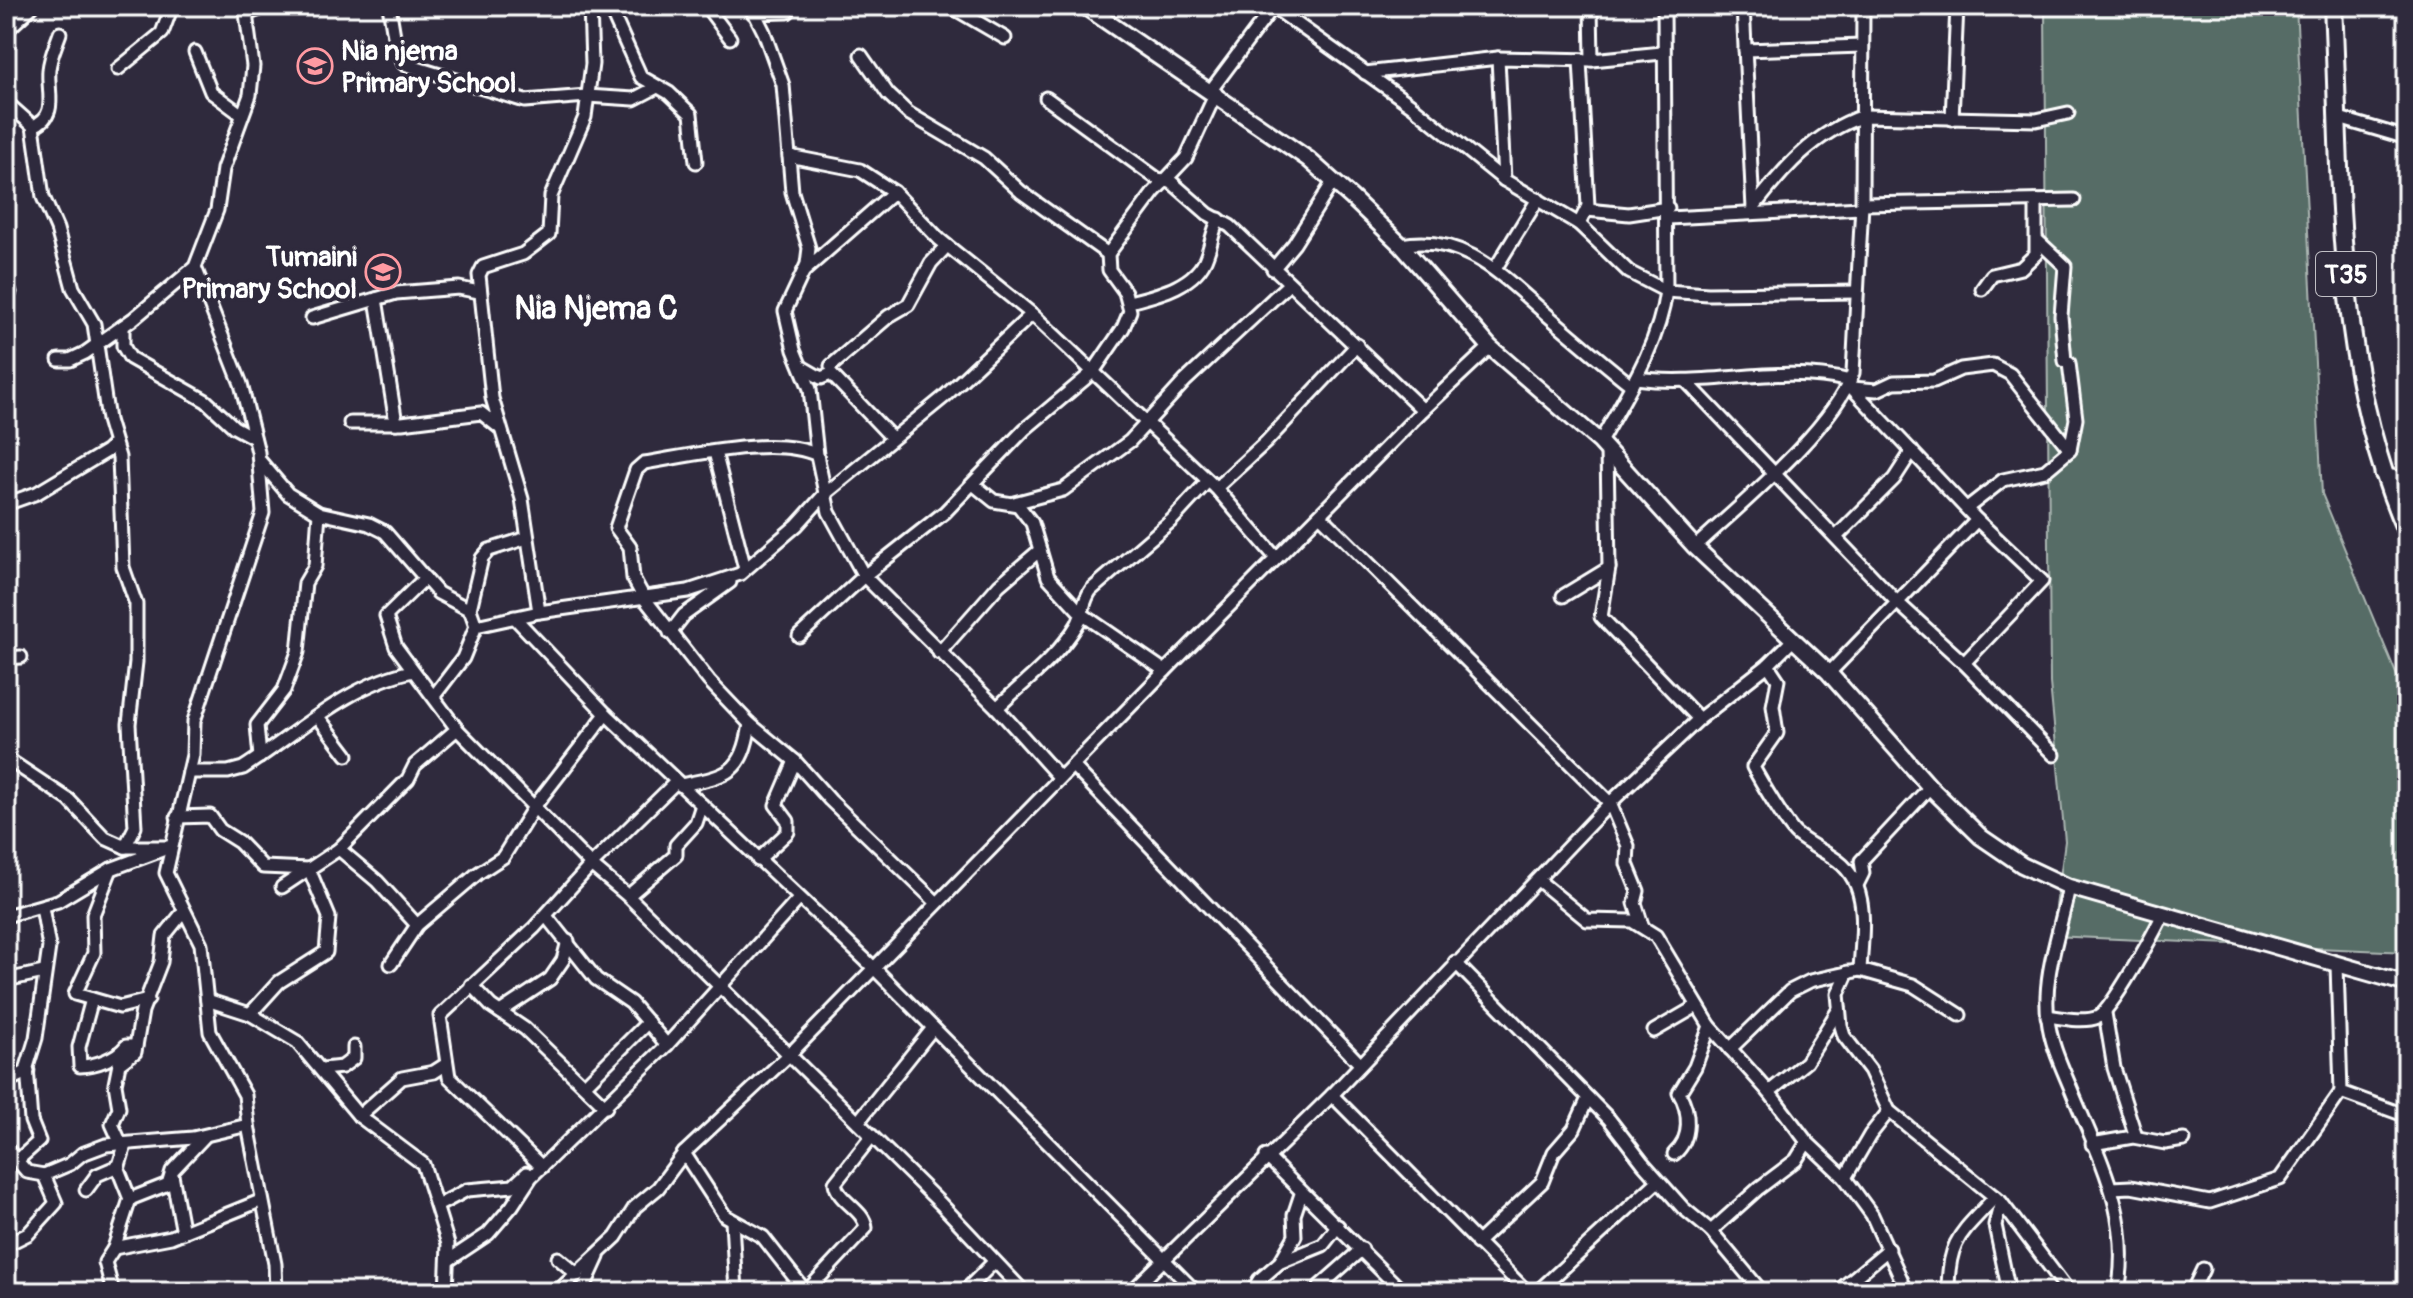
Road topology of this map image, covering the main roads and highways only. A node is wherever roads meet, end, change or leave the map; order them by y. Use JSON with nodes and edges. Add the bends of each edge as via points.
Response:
{"nodes":[{"id":1,"x":1084,"y":6,"type":"edge"},
{"id":2,"x":2333,"y":6,"type":"edge"},
{"id":3,"x":2407,"y":533,"type":"edge"},
{"id":4,"x":2407,"y":984,"type":"edge"}],
"edges":[{"from":1,"to":4,"type":"main road","via":[[1213,91],[1333,182],[1401,245],[1490,347],[1604,446],[1695,547],[1829,673],[1981,837],[2022,865],[2069,887]]},
{"from":2,"to":3,"type":"highway","number":"T35","via":[[2349,312],[2362,405],[2381,474]]}]}
